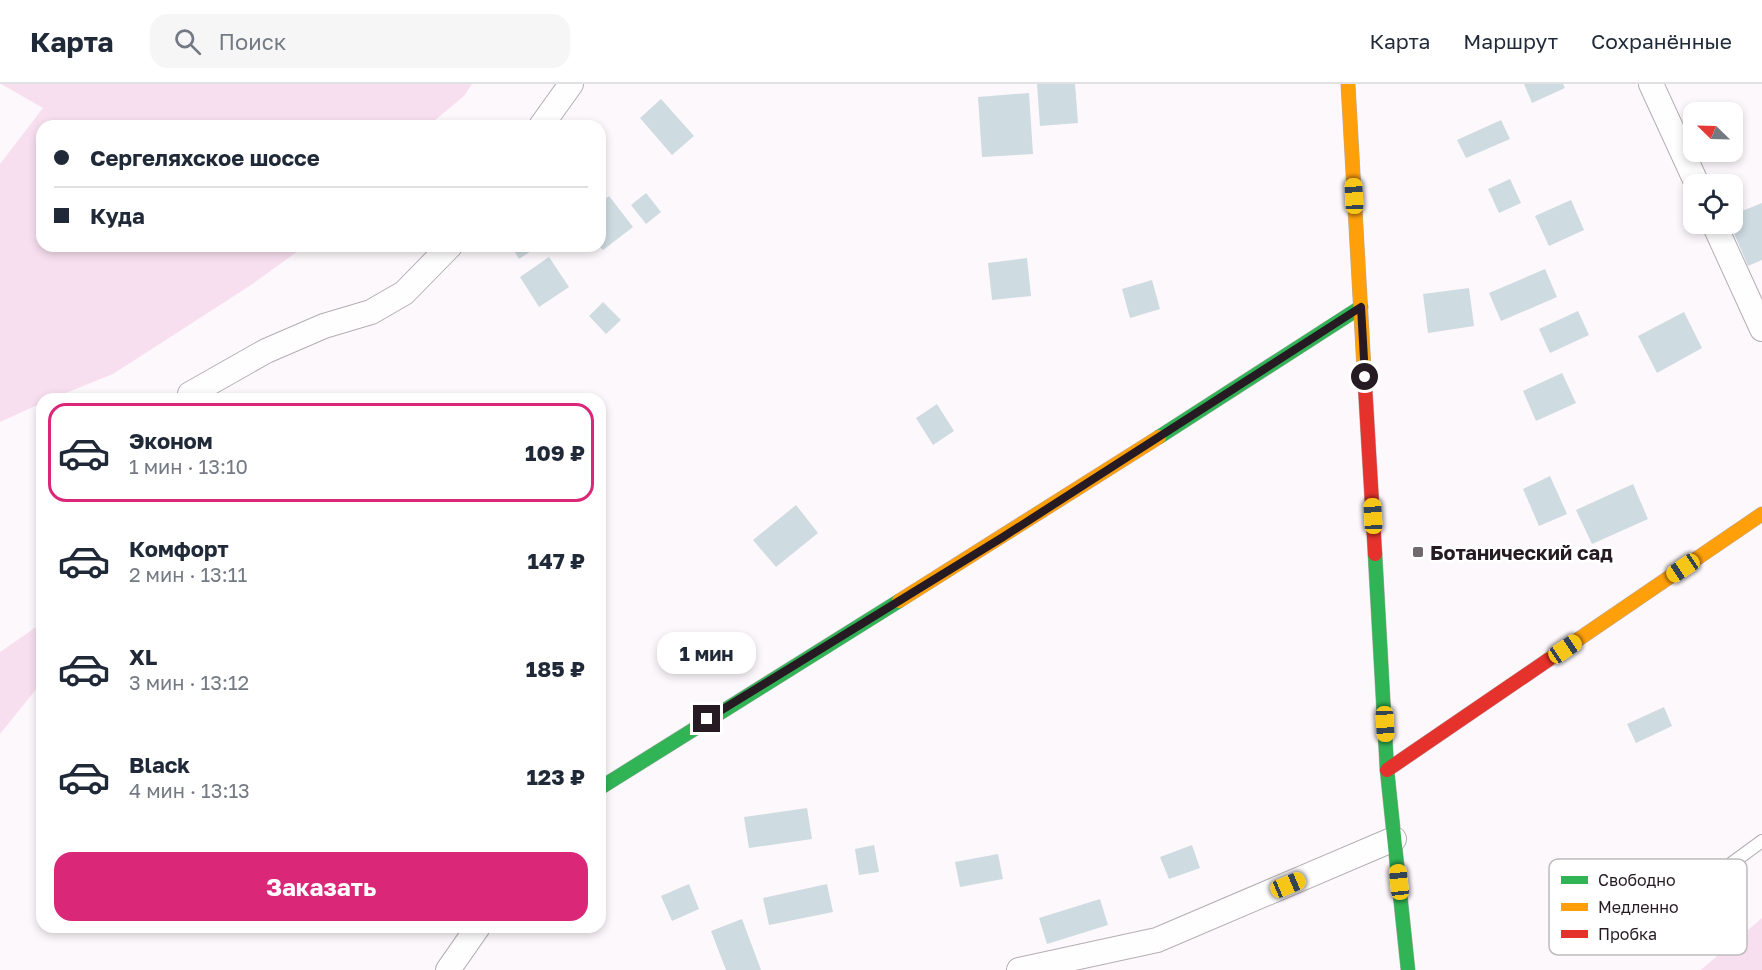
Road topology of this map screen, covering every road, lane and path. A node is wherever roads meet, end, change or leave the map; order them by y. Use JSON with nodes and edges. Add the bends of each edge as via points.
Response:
{"nodes":[{"id":1,"x":571,"y":84,"type":"edge"},
{"id":2,"x":1348,"y":84,"type":"edge"},
{"id":3,"x":1651,"y":84,"type":"edge"},
{"id":4,"x":545,"y":120,"type":"edge"},
{"id":5,"x":1692,"y":174,"type":"edge"},
{"id":6,"x":1719,"y":234,"type":"edge"},
{"id":7,"x":444,"y":252,"type":"edge"},
{"id":8,"x":1361,"y":307,"type":"junction"},
{"id":9,"x":1762,"y":329,"type":"edge"},
{"id":10,"x":192,"y":393,"type":"edge"},
{"id":11,"x":1762,"y":514,"type":"edge"},
{"id":12,"x":1388,"y":770,"type":"junction"},
{"id":13,"x":606,"y":784,"type":"edge"},
{"id":14,"x":1395,"y":839,"type":"junction"},
{"id":15,"x":1762,"y":841,"type":"edge"},
{"id":16,"x":1737,"y":859,"type":"edge"},
{"id":17,"x":474,"y":933,"type":"edge"},
{"id":18,"x":448,"y":970,"type":"edge"},
{"id":19,"x":1019,"y":970,"type":"edge"},
{"id":20,"x":1408,"y":970,"type":"edge"}],
"edges":[{"from":1,"to":4,"type":"street"},
{"from":2,"to":8,"type":"street"},
{"from":3,"to":5,"type":"street"},
{"from":6,"to":9,"type":"street"},
{"from":7,"to":10,"type":"street","via":[[404,293],[371,312],[324,326],[266,351]]},
{"from":8,"to":12,"type":"street"},
{"from":8,"to":13,"type":"street"},
{"from":11,"to":12,"type":"street"},
{"from":12,"to":14,"type":"street"},
{"from":14,"to":19,"type":"street","via":[[1156,940]]},
{"from":14,"to":20,"type":"street"},
{"from":15,"to":16,"type":"lane"},
{"from":17,"to":18,"type":"street"}]}
